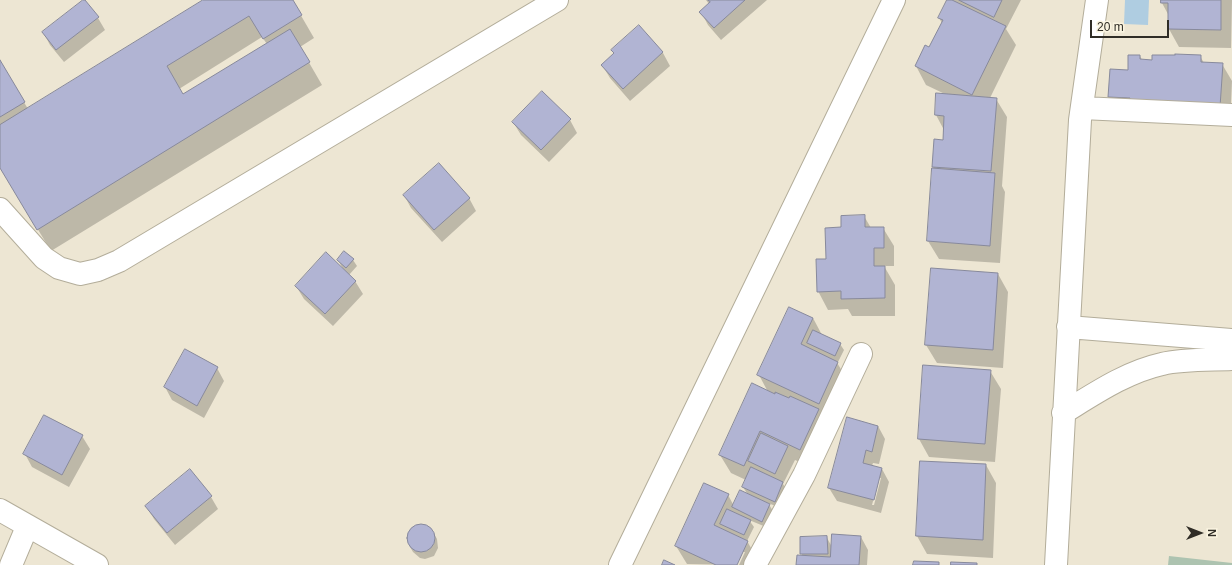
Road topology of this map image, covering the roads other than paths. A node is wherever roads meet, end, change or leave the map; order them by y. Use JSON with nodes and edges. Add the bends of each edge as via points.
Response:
{"nodes":[{"id":1,"x":557,"y":0,"type":"edge"},
{"id":2,"x":894,"y":0,"type":"edge"},
{"id":3,"x":1097,"y":0,"type":"edge"},
{"id":4,"x":1082,"y":108,"type":"junction"},
{"id":5,"x":1232,"y":115,"type":"edge"},
{"id":6,"x":0,"y":209,"type":"edge"},
{"id":7,"x":1068,"y":327,"type":"junction"},
{"id":8,"x":1232,"y":340,"type":"edge"},
{"id":9,"x":861,"y":354,"type":"dead end"},
{"id":10,"x":1232,"y":359,"type":"edge"},
{"id":11,"x":1063,"y":413,"type":"junction"},
{"id":12,"x":0,"y":510,"type":"edge"},
{"id":13,"x":27,"y":527,"type":"junction"},
{"id":14,"x":11,"y":565,"type":"edge"},
{"id":15,"x":97,"y":565,"type":"edge"},
{"id":16,"x":620,"y":565,"type":"edge"},
{"id":17,"x":755,"y":565,"type":"edge"},
{"id":18,"x":1056,"y":565,"type":"edge"}],
"edges":[{"from":1,"to":6,"type":"street","via":[[119,261],[98,270],[80,274],[59,268],[44,258]]},
{"from":2,"to":16,"type":"street"},
{"from":3,"to":4,"type":"street"},
{"from":4,"to":5,"type":"street"},
{"from":4,"to":7,"type":"street"},
{"from":7,"to":8,"type":"street"},
{"from":7,"to":11,"type":"street"},
{"from":9,"to":17,"type":"street","via":[[804,475]]},
{"from":10,"to":11,"type":"street","via":[[1163,363],[1139,370]]},
{"from":11,"to":18,"type":"street"},
{"from":12,"to":13,"type":"street"},
{"from":13,"to":14,"type":"street"},
{"from":13,"to":15,"type":"street"}]}
